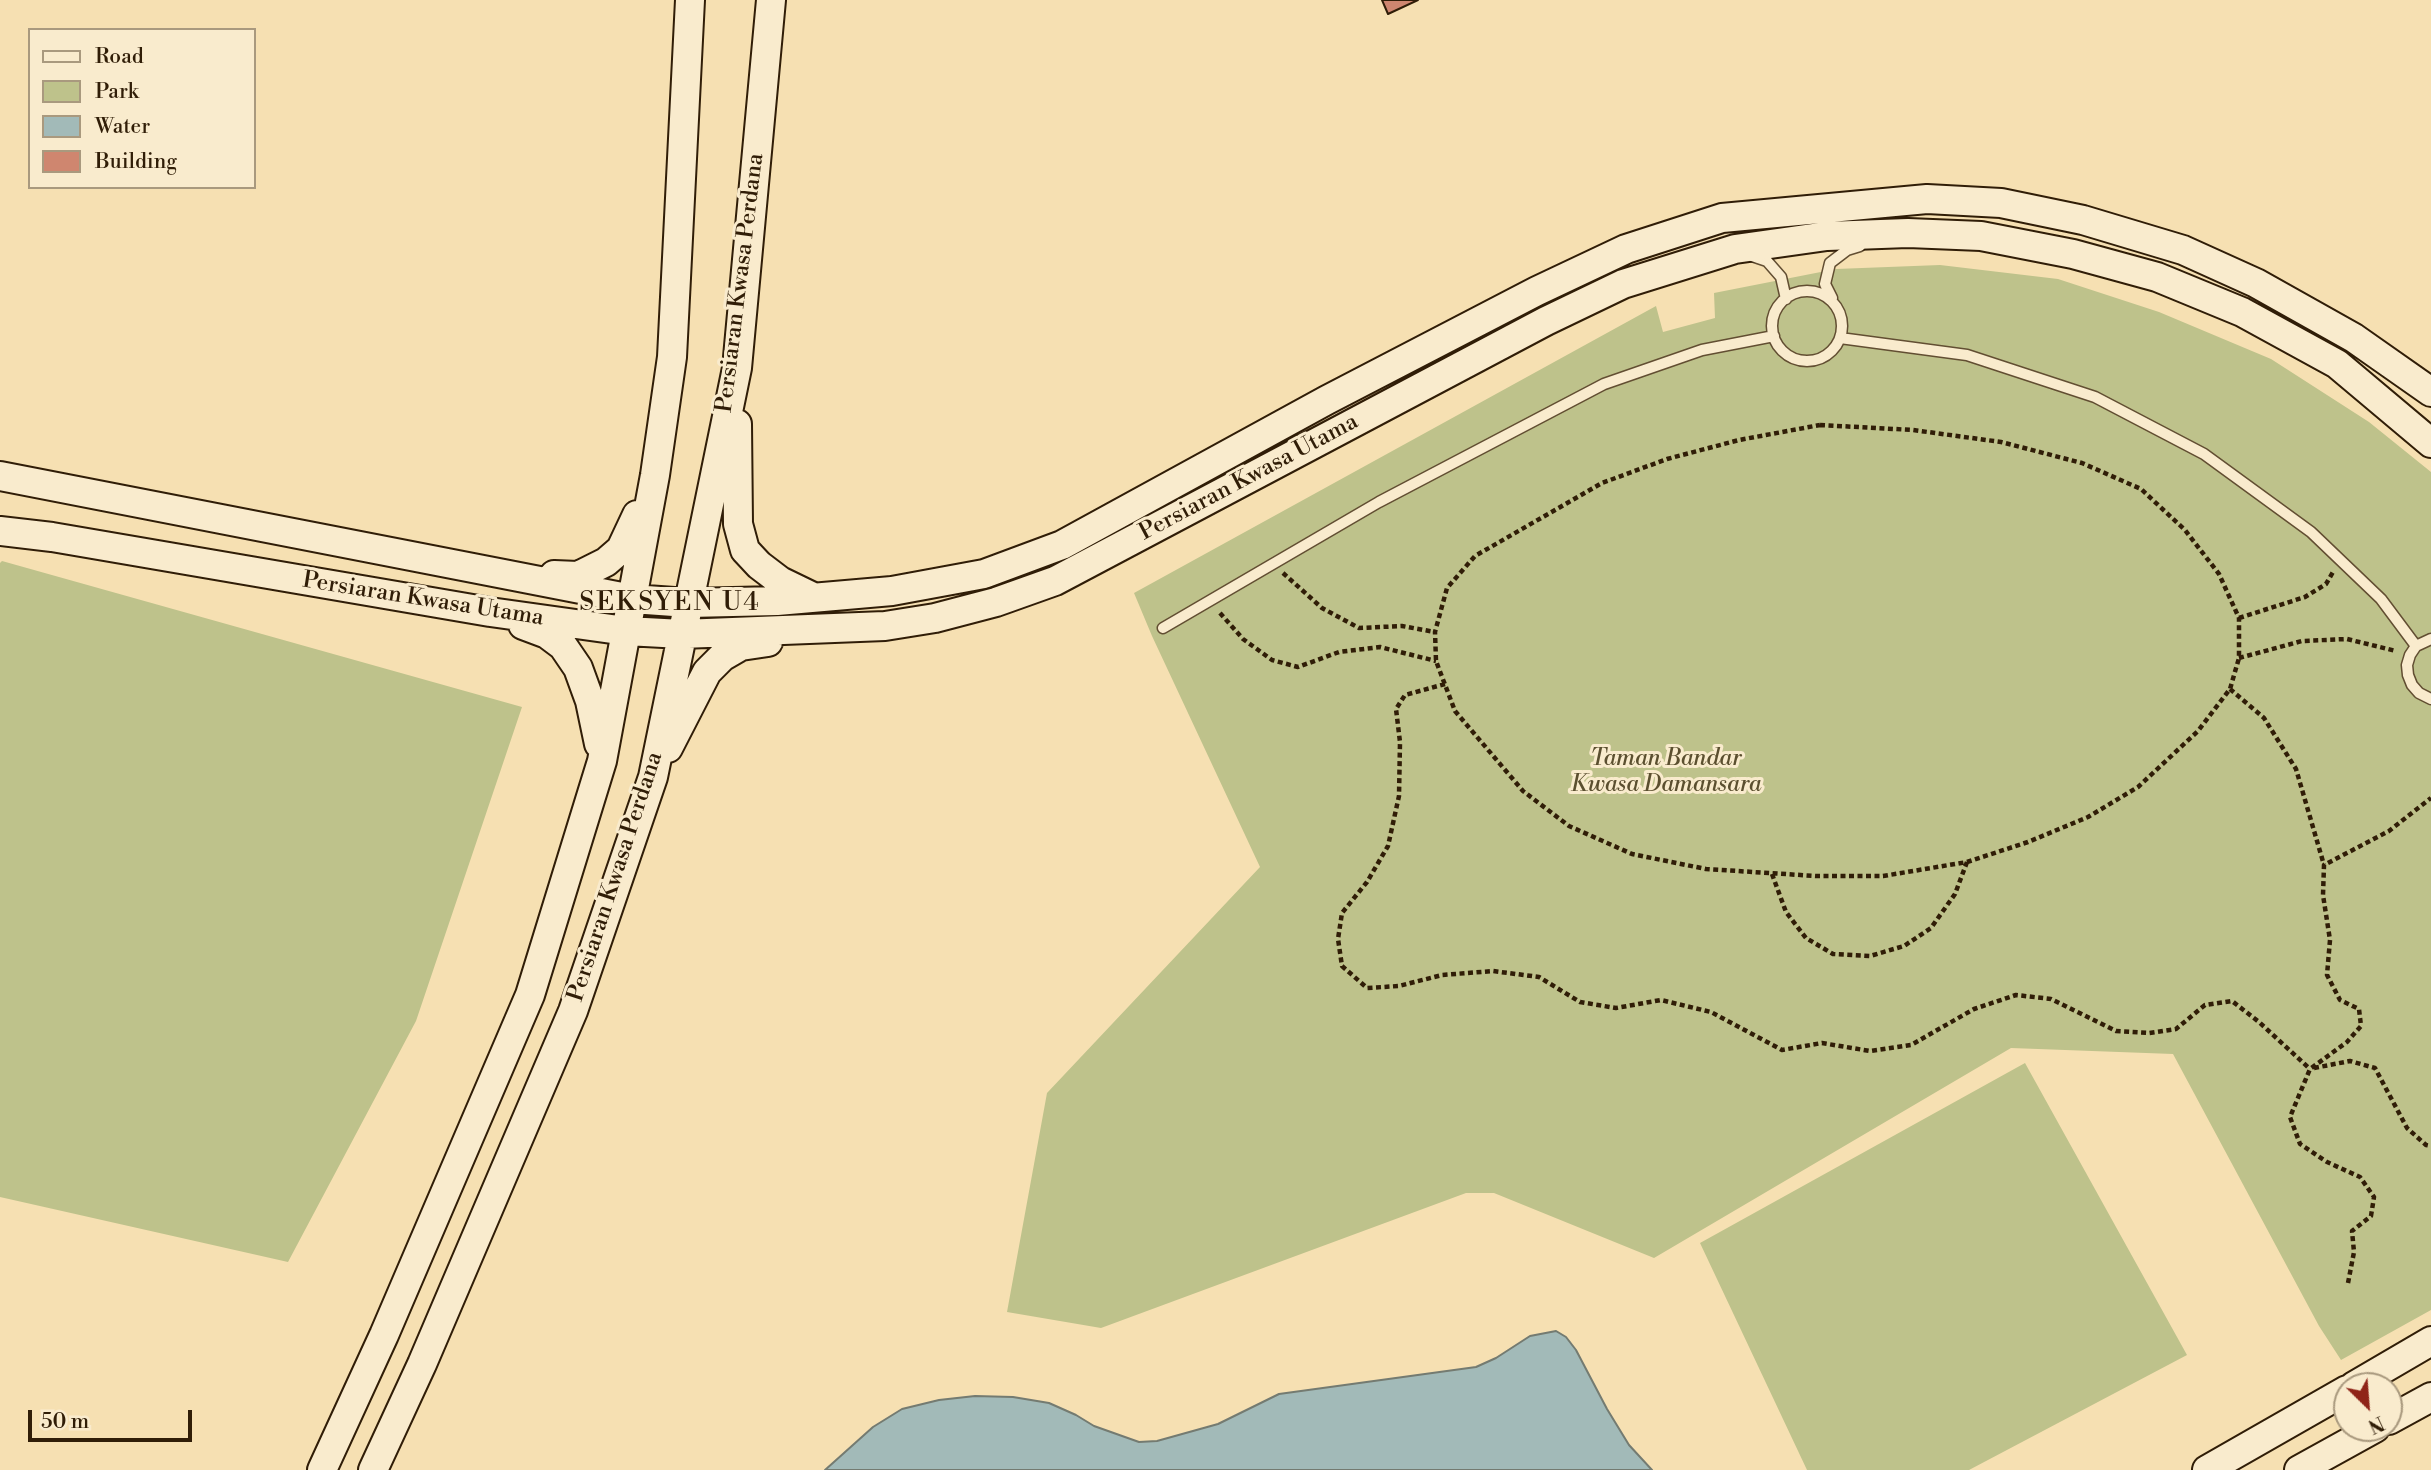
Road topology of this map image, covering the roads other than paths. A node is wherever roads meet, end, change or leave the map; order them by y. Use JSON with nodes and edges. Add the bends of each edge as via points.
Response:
{"nodes":[{"id":1,"x":690,"y":0,"type":"edge"},
{"id":2,"x":771,"y":0,"type":"edge"},
{"id":3,"x":1908,"y":233,"type":"junction"},
{"id":4,"x":1735,"y":249,"type":"junction"},
{"id":5,"x":1786,"y":299,"type":"junction"},
{"id":6,"x":1835,"y":303,"type":"junction"},
{"id":7,"x":1774,"y":337,"type":"junction"},
{"id":8,"x":1840,"y":338,"type":"junction"},
{"id":9,"x":737,"y":368,"type":"junction"},
{"id":10,"x":2431,"y":392,"type":"edge"},
{"id":11,"x":2431,"y":443,"type":"edge"},
{"id":12,"x":3,"y":474,"type":"edge"},
{"id":13,"x":655,"y":475,"type":"junction"},
{"id":14,"x":0,"y":531,"type":"edge"},
{"id":15,"x":52,"y":537,"type":"junction"},
{"id":16,"x":0,"y":548,"type":"edge"},
{"id":17,"x":502,"y":573,"type":"junction"},
{"id":18,"x":815,"y":598,"type":"junction"},
{"id":19,"x":632,"y":599,"type":"junction"},
{"id":20,"x":688,"y":603,"type":"junction"},
{"id":21,"x":490,"y":612,"type":"junction"},
{"id":22,"x":885,"y":626,"type":"junction"},
{"id":23,"x":1163,"y":628,"type":"dead end"},
{"id":24,"x":626,"y":631,"type":"junction"},
{"id":25,"x":682,"y":634,"type":"junction"},
{"id":26,"x":2431,"y":639,"type":"edge"},
{"id":27,"x":2413,"y":650,"type":"junction"},
{"id":28,"x":2431,"y":699,"type":"edge"},
{"id":29,"x":602,"y":761,"type":"junction"},
{"id":30,"x":653,"y":778,"type":"junction"},
{"id":31,"x":2431,"y":1341,"type":"edge"},
{"id":32,"x":2378,"y":1372,"type":"edge"},
{"id":33,"x":2431,"y":1397,"type":"edge"},
{"id":34,"x":2333,"y":1398,"type":"edge"},
{"id":35,"x":2403,"y":1412,"type":"edge"},
{"id":36,"x":2350,"y":1442,"type":"edge"},
{"id":37,"x":322,"y":1470,"type":"edge"},
{"id":38,"x":373,"y":1470,"type":"edge"},
{"id":39,"x":2207,"y":1470,"type":"edge"},
{"id":40,"x":2299,"y":1470,"type":"edge"}],
"edges":[{"from":1,"to":13,"type":"main road","name":"Persiaran Kwasa Perdana","via":[[672,357]]},
{"from":2,"to":9,"type":"main road","name":"Persiaran Kwasa Perdana"},
{"from":3,"to":4,"type":"main road","name":"Persiaran Kwasa Utama","via":[[1827,236]]},
{"from":3,"to":6,"type":"lane","via":[[1847,250],[1830,263],[1825,284]]},
{"from":3,"to":11,"type":"main road","name":"Persiaran Kwasa Utama","via":[[1981,236],[2074,254],[2157,277],[2242,312],[2337,364]]},
{"from":4,"to":5,"type":"lane","via":[[1767,261],[1781,277]]},
{"from":4,"to":22,"type":"main road","name":"Persiaran Kwasa Utama","via":[[1623,284],[1546,321],[1055,580],[996,602]]},
{"from":5,"to":6,"type":"lane","via":[[1802,291],[1826,296]]},
{"from":5,"to":7,"type":"lane","via":[[1775,313]]},
{"from":6,"to":8,"type":"lane","via":[[1842,326]]},
{"from":7,"to":8,"type":"lane","via":[[1786,353],[1806,360],[1827,354]]},
{"from":7,"to":23,"type":"lane","via":[[1702,350],[1604,384],[1379,502]]},
{"from":8,"to":27,"type":"lane","via":[[1966,355],[2095,397],[2204,454],[2311,531],[2381,599]]},
{"from":9,"to":18,"type":"main road","via":[[738,524],[745,550],[780,581]]},
{"from":9,"to":20,"type":"main road","name":"Persiaran Kwasa Perdana"},
{"from":10,"to":18,"type":"main road","name":"Persiaran Kwasa Utama","via":[[2354,338],[2256,283],[2183,250],[2083,220],[2001,203],[1927,199],[1722,218],[1626,249],[1537,291],[1062,544],[984,574],[892,591]]},
{"from":12,"to":17,"type":"main road","name":"Persiaran Kwasa Utama"},
{"from":13,"to":17,"type":"main road","via":[[621,549],[606,562],[578,576]]},
{"from":13,"to":19,"type":"main road","name":"Persiaran Kwasa Perdana"},
{"from":14,"to":15,"type":"main road","name":"Persiaran Kwasa Utama"},
{"from":15,"to":16,"type":"main road"},
{"from":15,"to":21,"type":"main road","name":"Persiaran Kwasa Utama"},
{"from":17,"to":19,"type":"main road","name":"Persiaran Kwasa Utama"},
{"from":18,"to":20,"type":"main road","name":"Persiaran Kwasa Utama"},
{"from":19,"to":20,"type":"main road","name":"Persiaran Kwasa Utama"},
{"from":19,"to":24,"type":"main road","name":"Persiaran Kwasa Perdana"},
{"from":20,"to":25,"type":"main road","name":"Persiaran Kwasa Perdana"},
{"from":21,"to":24,"type":"main road","name":"Persiaran Kwasa Utama"},
{"from":21,"to":29,"type":"main road","via":[[547,634],[563,646],[578,668],[590,701]]},
{"from":22,"to":25,"type":"main road","name":"Persiaran Kwasa Utama"},
{"from":22,"to":30,"type":"main road","via":[[741,646],[722,657],[707,672]]},
{"from":24,"to":25,"type":"main road","name":"Persiaran Kwasa Utama"},
{"from":24,"to":29,"type":"main road","name":"Persiaran Kwasa Perdana"},
{"from":25,"to":30,"type":"main road","name":"Persiaran Kwasa Perdana"},
{"from":26,"to":27,"type":"lane"},
{"from":27,"to":28,"type":"lane","via":[[2408,675],[2419,693]]},
{"from":29,"to":37,"type":"main road","name":"Persiaran Kwasa Perdana","via":[[530,995]]},
{"from":30,"to":38,"type":"main road","name":"Persiaran Kwasa Perdana","via":[[573,1011]]},
{"from":31,"to":32,"type":"main road"},
{"from":33,"to":35,"type":"main road"},
{"from":34,"to":39,"type":"main road"},
{"from":36,"to":40,"type":"main road"}]}
